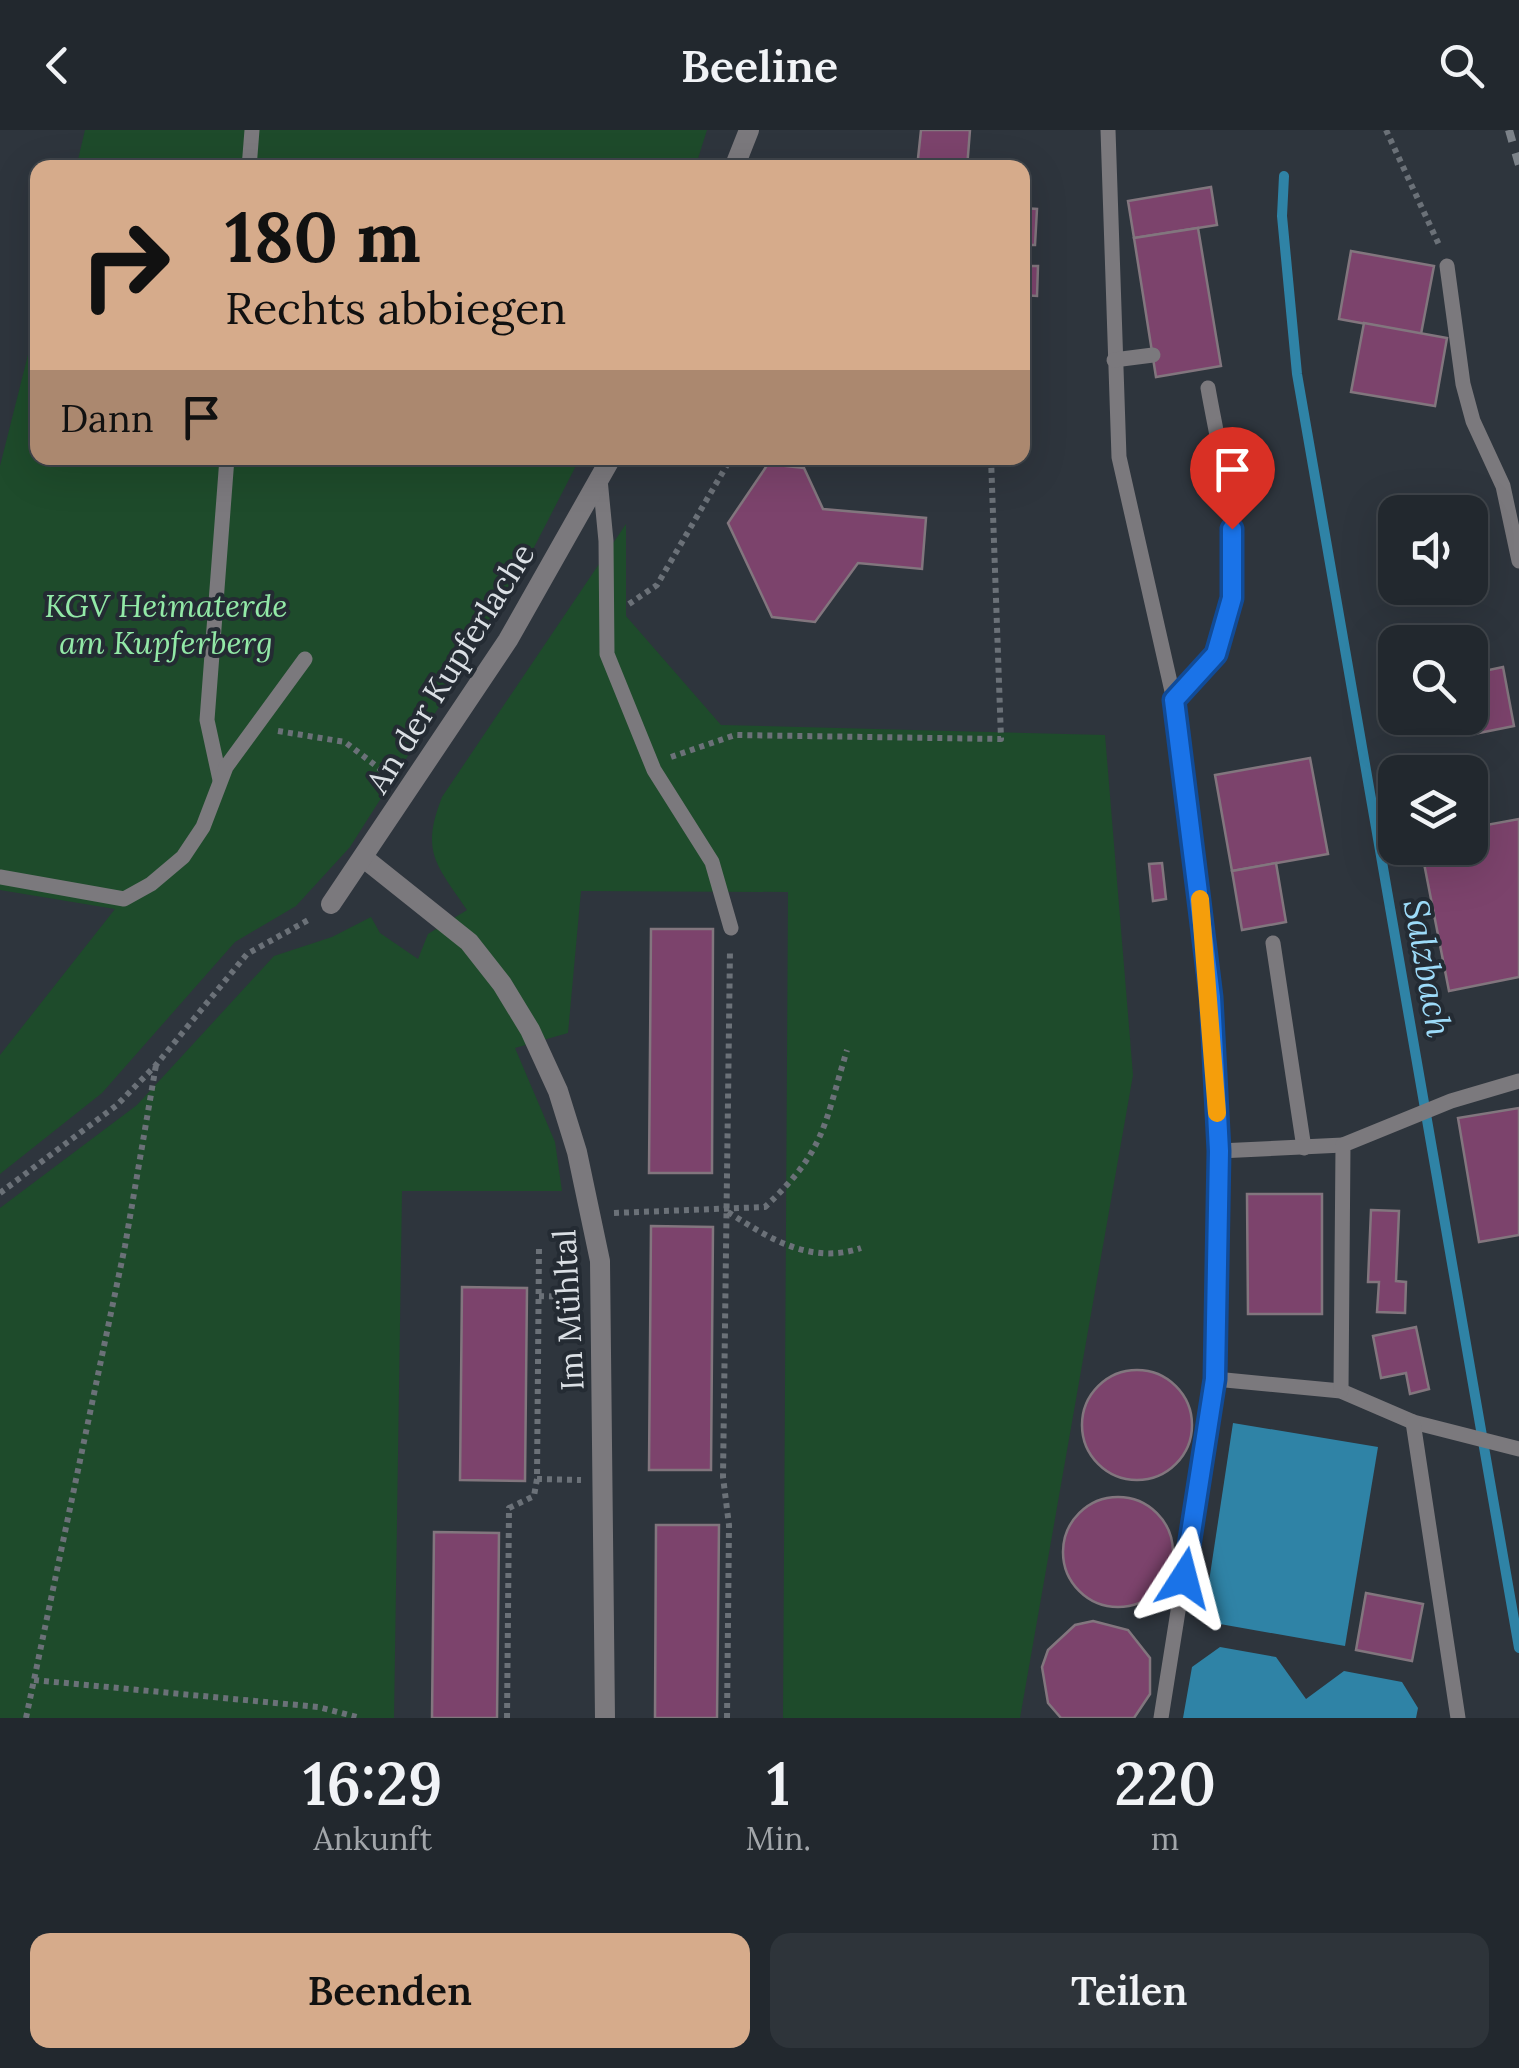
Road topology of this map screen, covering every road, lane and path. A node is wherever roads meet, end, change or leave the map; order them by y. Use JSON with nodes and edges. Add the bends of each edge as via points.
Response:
{"nodes":[{"id":1,"x":252,"y":130,"type":"edge"},
{"id":2,"x":749,"y":130,"type":"edge"},
{"id":3,"x":1108,"y":130,"type":"edge"},
{"id":4,"x":1386,"y":130,"type":"edge"},
{"id":5,"x":250,"y":160,"type":"edge"},
{"id":6,"x":737,"y":160,"type":"edge"},
{"id":7,"x":1448,"y":266,"type":"joint"},
{"id":8,"x":1153,"y":354,"type":"dead end"},
{"id":9,"x":1114,"y":360,"type":"junction"},
{"id":10,"x":1208,"y":388,"type":"dead end"},
{"id":11,"x":226,"y":465,"type":"edge"},
{"id":12,"x":607,"y":465,"type":"edge"},
{"id":13,"x":727,"y":465,"type":"edge"},
{"id":14,"x":992,"y":465,"type":"edge"},
{"id":15,"x":600,"y":479,"type":"junction"},
{"id":16,"x":1519,"y":560,"type":"edge"},
{"id":17,"x":607,"y":619,"type":"junction"},
{"id":18,"x":306,"y":659,"type":"dead end"},
{"id":19,"x":1174,"y":700,"type":"junction"},
{"id":20,"x":254,"y":727,"type":"junction"},
{"id":21,"x":654,"y":770,"type":"junction"},
{"id":22,"x":220,"y":780,"type":"junction"},
{"id":23,"x":409,"y":791,"type":"junction"},
{"id":24,"x":365,"y":859,"type":"junction"},
{"id":25,"x":0,"y":877,"type":"edge"},
{"id":26,"x":331,"y":904,"type":"joint"},
{"id":27,"x":730,"y":928,"type":"joint"},
{"id":28,"x":1273,"y":943,"type":"dead end"},
{"id":29,"x":847,"y":1050,"type":"dead end"},
{"id":30,"x":156,"y":1065,"type":"junction"},
{"id":31,"x":1519,"y":1082,"type":"edge"},
{"id":32,"x":1343,"y":1145,"type":"junction"},
{"id":33,"x":1304,"y":1148,"type":"junction"},
{"id":34,"x":1219,"y":1151,"type":"junction"},
{"id":35,"x":0,"y":1194,"type":"edge"},
{"id":36,"x":727,"y":1212,"type":"junction"},
{"id":37,"x":593,"y":1213,"type":"junction"},
{"id":38,"x":539,"y":1247,"type":"dead end"},
{"id":39,"x":861,"y":1248,"type":"dead end"},
{"id":40,"x":1215,"y":1379,"type":"junction"},
{"id":41,"x":1342,"y":1391,"type":"junction"},
{"id":42,"x":1413,"y":1422,"type":"junction"},
{"id":43,"x":1517,"y":1449,"type":"edge"},
{"id":44,"x":537,"y":1479,"type":"junction"},
{"id":45,"x":571,"y":1480,"type":"dead end"},
{"id":46,"x":34,"y":1680,"type":"junction"},
{"id":47,"x":26,"y":1718,"type":"edge"},
{"id":48,"x":361,"y":1718,"type":"edge"},
{"id":49,"x":507,"y":1718,"type":"edge"},
{"id":50,"x":605,"y":1718,"type":"edge"},
{"id":51,"x":727,"y":1718,"type":"edge"},
{"id":52,"x":1161,"y":1718,"type":"edge"},
{"id":53,"x":1458,"y":1718,"type":"edge"}],
"edges":[{"from":1,"to":5,"type":"lane"},
{"from":2,"to":6,"type":"street"},
{"from":3,"to":9,"type":"lane"},
{"from":4,"to":7,"type":"path"},
{"from":7,"to":16,"type":"lane","via":[[1463,384],[1502,486]]},
{"from":8,"to":9,"type":"lane"},
{"from":9,"to":19,"type":"lane","via":[[1119,457]]},
{"from":10,"to":19,"type":"lane","via":[[1232,529],[1232,598],[1216,654]]},
{"from":11,"to":22,"type":"lane","via":[[208,720]]},
{"from":12,"to":15,"type":"street","name":"An der Kupferlache"},
{"from":13,"to":17,"type":"path","via":[[658,586]]},
{"from":14,"to":21,"type":"path","via":[[1001,739],[735,735],[678,752]]},
{"from":15,"to":17,"type":"lane"},
{"from":15,"to":23,"type":"street","name":"An der Kupferlache","via":[[508,640]]},
{"from":17,"to":21,"type":"lane","via":[[607,654]]},
{"from":18,"to":20,"type":"lane"},
{"from":19,"to":34,"type":"lane","via":[[1211,997]]},
{"from":20,"to":22,"type":"lane"},
{"from":20,"to":23,"type":"path","via":[[345,742]]},
{"from":21,"to":27,"type":"lane","via":[[712,862]]},
{"from":22,"to":25,"type":"lane","via":[[203,828],[183,857],[124,899]]},
{"from":23,"to":24,"type":"street","name":"An der Kupferlache"},
{"from":24,"to":26,"type":"street","name":"An der Kupferlache"},
{"from":24,"to":37,"type":"street","name":"Im Mühltal","via":[[469,942],[502,984],[558,1091]]},
{"from":26,"to":30,"type":"path","via":[[247,954]]},
{"from":27,"to":36,"type":"path"},
{"from":28,"to":33,"type":"lane"},
{"from":29,"to":36,"type":"path","via":[[828,1122],[802,1172],[765,1207]]},
{"from":30,"to":35,"type":"path","via":[[117,1105]]},
{"from":30,"to":46,"type":"path"},
{"from":31,"to":32,"type":"lane"},
{"from":32,"to":33,"type":"lane"},
{"from":32,"to":41,"type":"lane"},
{"from":33,"to":34,"type":"lane"},
{"from":34,"to":40,"type":"lane"},
{"from":36,"to":37,"type":"path"},
{"from":36,"to":39,"type":"path","via":[[808,1253],[836,1256]]},
{"from":36,"to":51,"type":"path"},
{"from":37,"to":50,"type":"street","name":"Im Mühltal","via":[[602,1297]]},
{"from":38,"to":44,"type":"path"},
{"from":40,"to":41,"type":"lane"},
{"from":40,"to":52,"type":"lane"},
{"from":41,"to":42,"type":"lane"},
{"from":42,"to":43,"type":"lane"},
{"from":42,"to":53,"type":"lane"},
{"from":44,"to":45,"type":"path"},
{"from":44,"to":49,"type":"path","via":[[534,1496],[509,1508]]},
{"from":46,"to":47,"type":"path"},
{"from":46,"to":48,"type":"path","via":[[318,1707]]}]}
